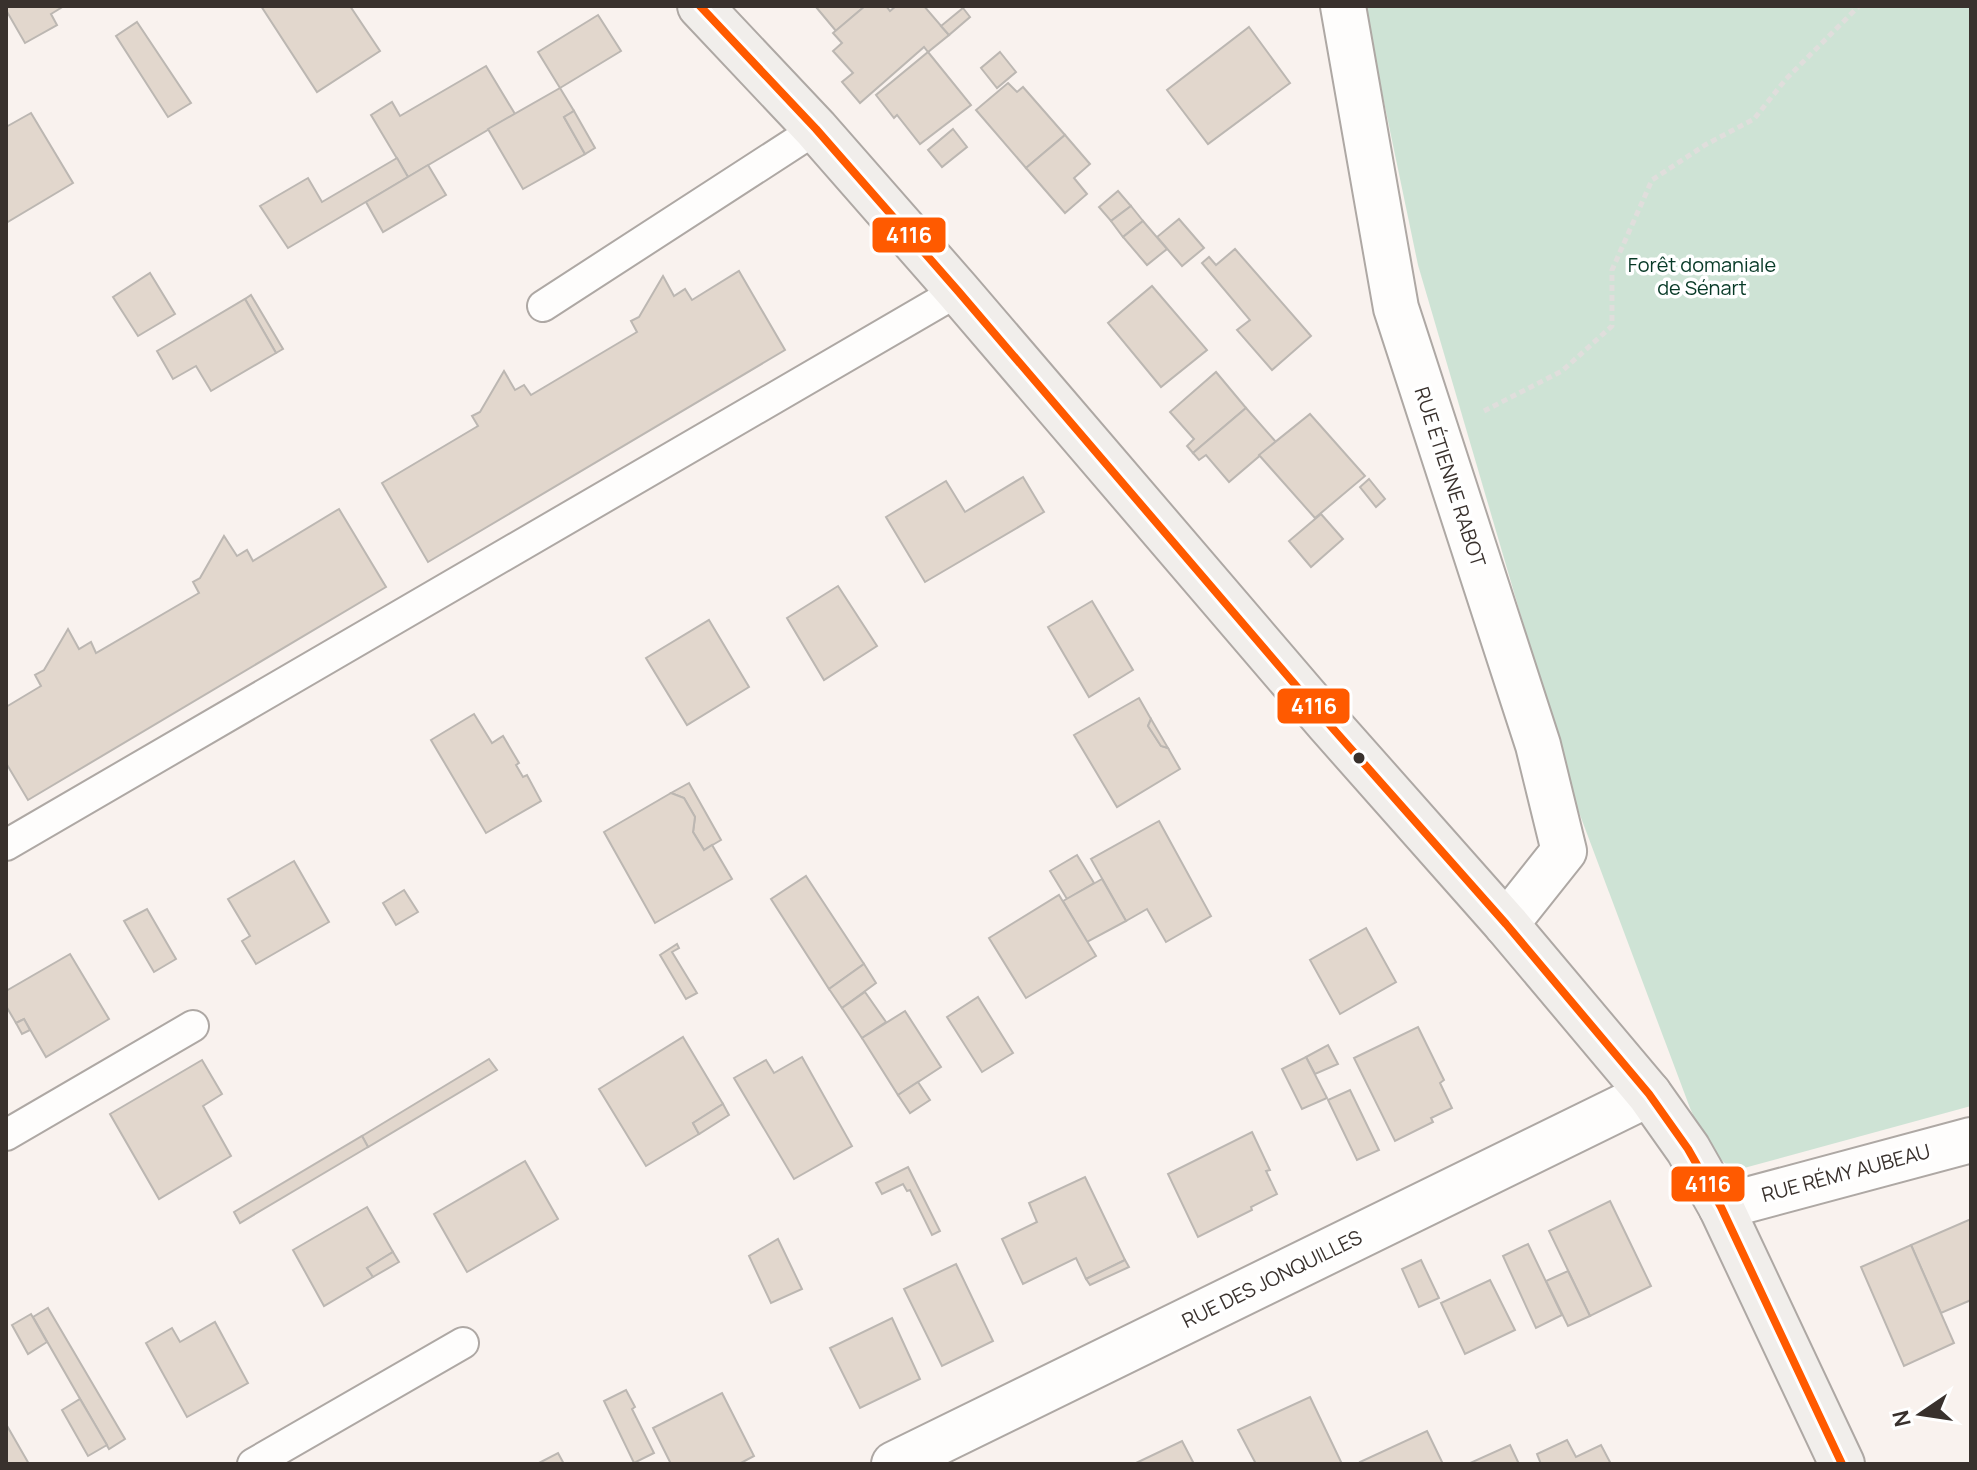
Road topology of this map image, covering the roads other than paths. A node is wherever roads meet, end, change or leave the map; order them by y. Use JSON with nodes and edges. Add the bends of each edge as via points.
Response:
{"nodes":[{"id":1,"x":700,"y":6,"type":"edge"},
{"id":2,"x":1343,"y":6,"type":"edge"},
{"id":3,"x":816,"y":129,"type":"junction"},
{"id":4,"x":958,"y":291,"type":"junction"},
{"id":5,"x":543,"y":306,"type":"dead end"},
{"id":6,"x":6,"y":845,"type":"edge"},
{"id":7,"x":1506,"y":924,"type":"junction"},
{"id":8,"x":193,"y":1026,"type":"dead end"},
{"id":9,"x":1649,"y":1094,"type":"junction"},
{"id":10,"x":6,"y":1135,"type":"edge"},
{"id":11,"x":1971,"y":1140,"type":"edge"},
{"id":12,"x":1721,"y":1207,"type":"junction"},
{"id":13,"x":463,"y":1343,"type":"dead end"},
{"id":14,"x":253,"y":1464,"type":"edge"},
{"id":15,"x":894,"y":1464,"type":"edge"},
{"id":16,"x":1842,"y":1464,"type":"edge"}],
"edges":[{"from":1,"to":3,"type":"main road"},
{"from":2,"to":7,"type":"street","name":"RUE ÉTIENNE RABOT","via":[[1396,308],[1538,745],[1564,851]]},
{"from":3,"to":4,"type":"main road"},
{"from":3,"to":5,"type":"lane"},
{"from":4,"to":6,"type":"lane"},
{"from":4,"to":7,"type":"main road"},
{"from":7,"to":9,"type":"main road"},
{"from":8,"to":10,"type":"lane"},
{"from":9,"to":12,"type":"main road"},
{"from":9,"to":15,"type":"street","name":"RUE DES JONQUILLES"},
{"from":11,"to":12,"type":"street","name":"RUE RÉMY AUBEAU"},
{"from":12,"to":16,"type":"main road"},
{"from":13,"to":14,"type":"lane"}]}
